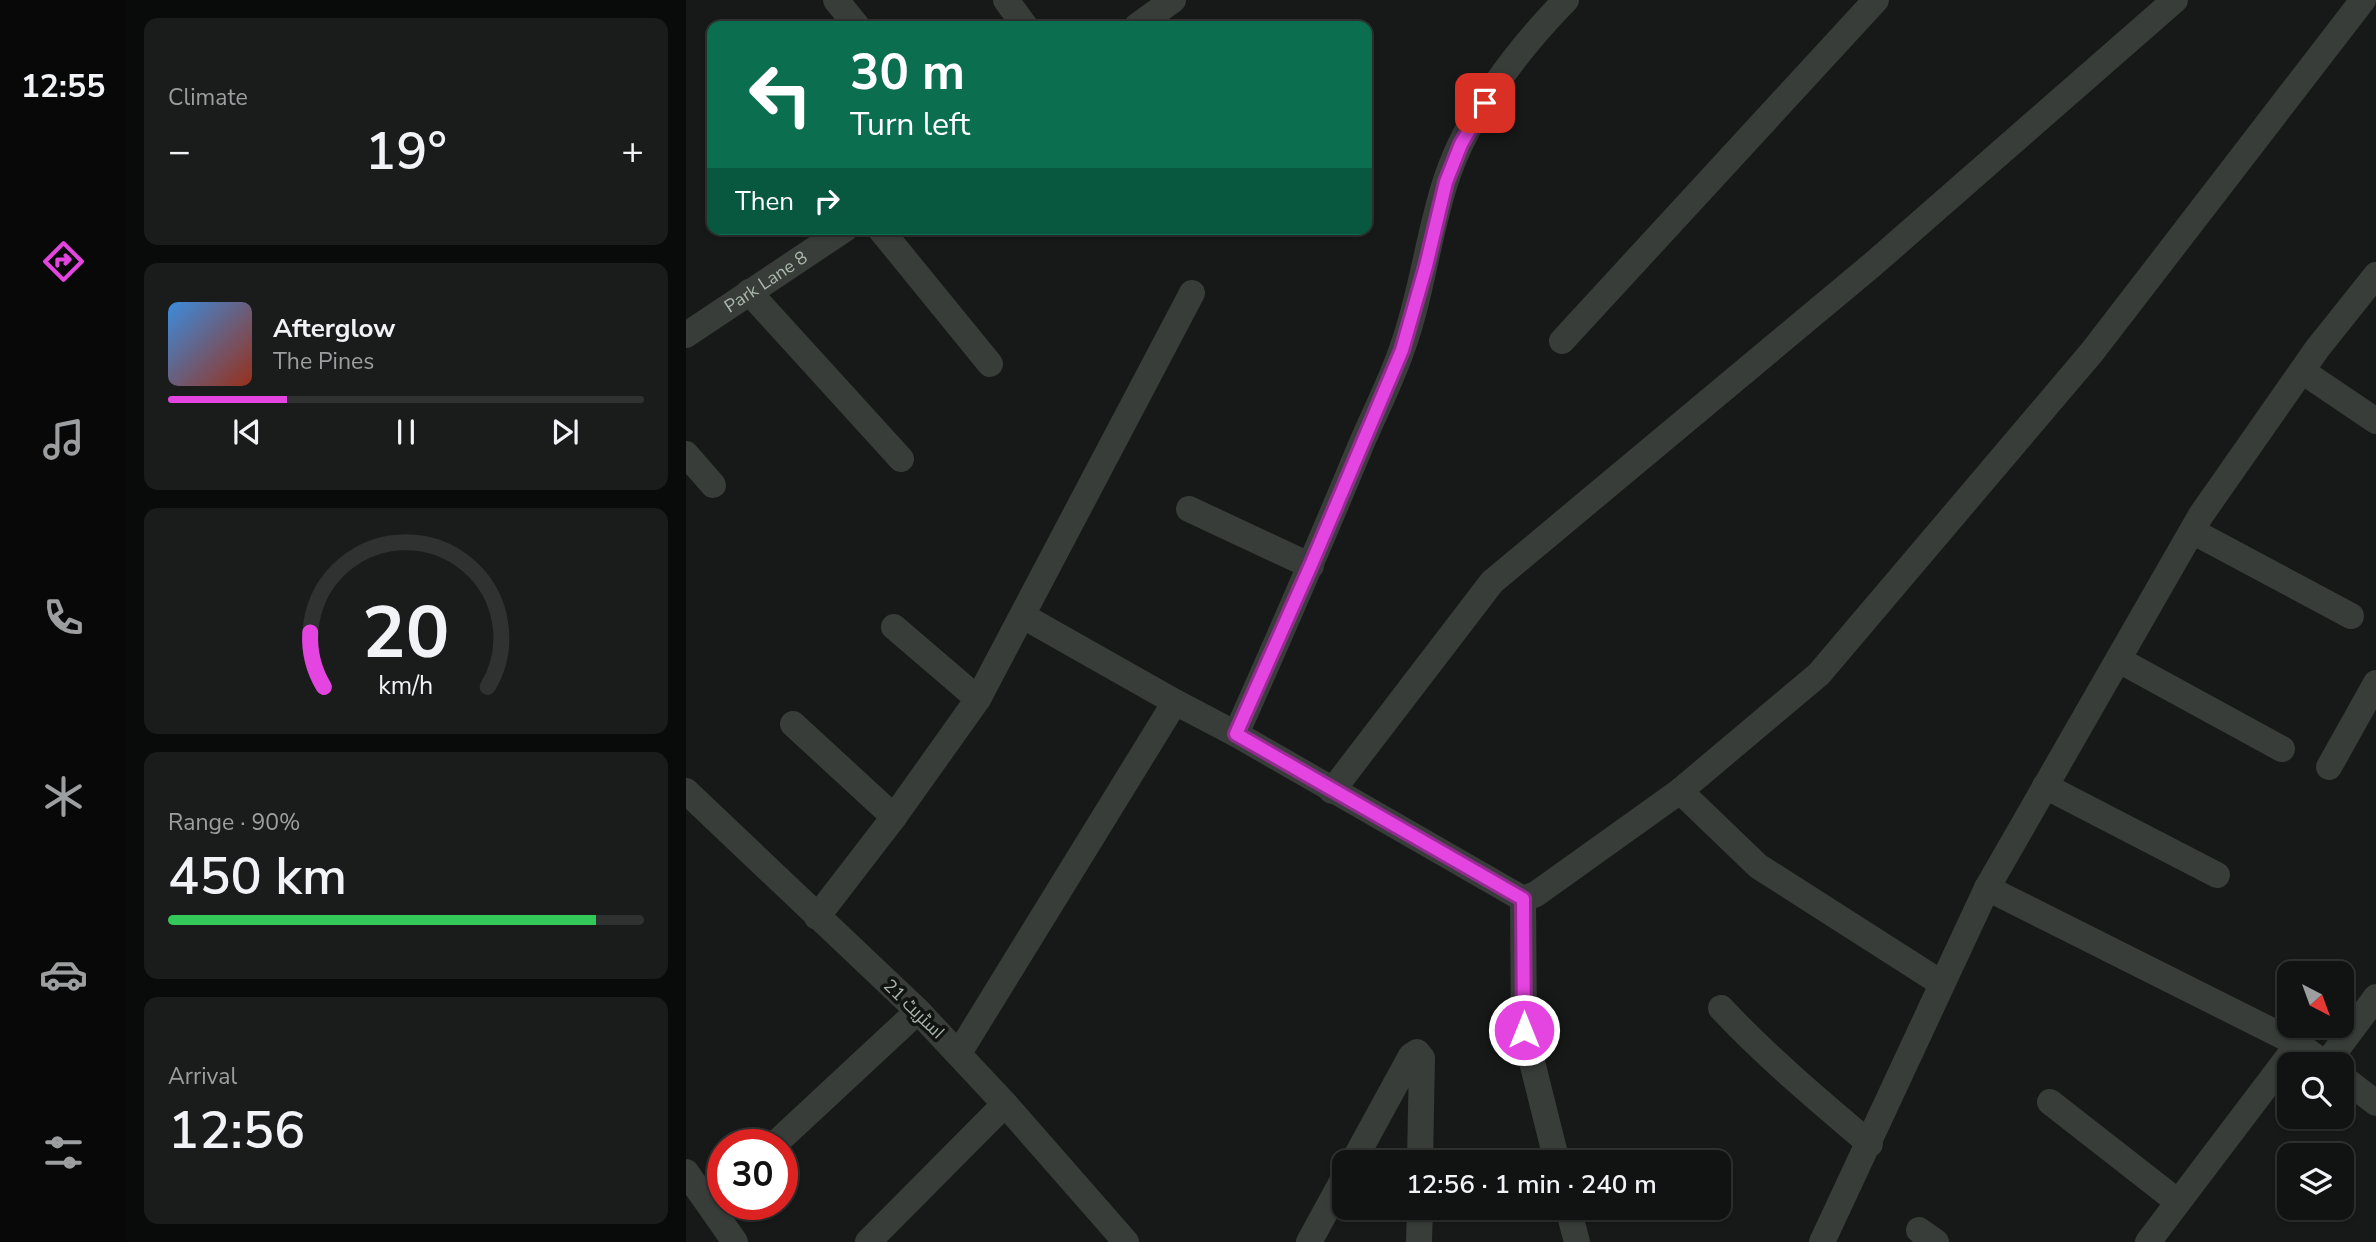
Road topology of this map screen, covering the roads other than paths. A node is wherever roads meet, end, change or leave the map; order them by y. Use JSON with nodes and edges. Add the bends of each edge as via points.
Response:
{"nodes":[{"id":1,"x":836,"y":0,"type":"edge"},
{"id":2,"x":1006,"y":0,"type":"edge"},
{"id":3,"x":1173,"y":0,"type":"edge"},
{"id":4,"x":1566,"y":0,"type":"edge"},
{"id":5,"x":1876,"y":0,"type":"edge"},
{"id":6,"x":2175,"y":0,"type":"edge"},
{"id":7,"x":2363,"y":0,"type":"edge"},
{"id":8,"x":853,"y":21,"type":"edge"},
{"id":9,"x":1021,"y":21,"type":"edge"},
{"id":10,"x":1144,"y":21,"type":"edge"},
{"id":11,"x":835,"y":235,"type":"edge"},
{"id":12,"x":885,"y":235,"type":"edge"},
{"id":13,"x":2376,"y":275,"type":"edge"},
{"id":14,"x":749,"y":292,"type":"junction"},
{"id":15,"x":1192,"y":293,"type":"dead end"},
{"id":16,"x":686,"y":335,"type":"edge"},
{"id":17,"x":1562,"y":341,"type":"dead end"},
{"id":18,"x":990,"y":364,"type":"dead end"},
{"id":19,"x":2302,"y":371,"type":"junction"},
{"id":20,"x":2376,"y":421,"type":"edge"},
{"id":21,"x":686,"y":454,"type":"edge"},
{"id":22,"x":901,"y":459,"type":"dead end"},
{"id":23,"x":713,"y":485,"type":"dead end"},
{"id":24,"x":1189,"y":509,"type":"dead end"},
{"id":25,"x":2192,"y":531,"type":"junction"},
{"id":26,"x":1311,"y":565,"type":"junction"},
{"id":27,"x":1024,"y":616,"type":"junction"},
{"id":28,"x":2351,"y":616,"type":"dead end"},
{"id":29,"x":894,"y":627,"type":"dead end"},
{"id":30,"x":2119,"y":660,"type":"junction"},
{"id":31,"x":2376,"y":683,"type":"edge"},
{"id":32,"x":978,"y":699,"type":"junction"},
{"id":33,"x":1175,"y":702,"type":"junction"},
{"id":34,"x":793,"y":724,"type":"dead end"},
{"id":35,"x":1236,"y":734,"type":"junction"},
{"id":36,"x":2282,"y":749,"type":"dead end"},
{"id":37,"x":2329,"y":767,"type":"dead end"},
{"id":38,"x":2045,"y":786,"type":"junction"},
{"id":39,"x":686,"y":791,"type":"edge"},
{"id":40,"x":1332,"y":791,"type":"junction"},
{"id":41,"x":1681,"y":791,"type":"junction"},
{"id":42,"x":894,"y":817,"type":"junction"},
{"id":43,"x":2217,"y":875,"type":"dead end"},
{"id":44,"x":1987,"y":888,"type":"junction"},
{"id":45,"x":1523,"y":899,"type":"junction"},
{"id":46,"x":817,"y":917,"type":"junction"},
{"id":47,"x":1941,"y":983,"type":"junction"},
{"id":48,"x":2376,"y":997,"type":"edge"},
{"id":49,"x":1721,"y":1008,"type":"dead end"},
{"id":50,"x":918,"y":1011,"type":"junction"},
{"id":51,"x":2298,"y":1044,"type":"junction"},
{"id":52,"x":2309,"y":1052,"type":"edge"},
{"id":53,"x":2334,"y":1052,"type":"edge"},
{"id":54,"x":959,"y":1054,"type":"junction"},
{"id":55,"x":2354,"y":1086,"type":"edge"},
{"id":56,"x":2050,"y":1102,"type":"dead end"},
{"id":57,"x":2376,"y":1103,"type":"edge"},
{"id":58,"x":1005,"y":1104,"type":"junction"},
{"id":59,"x":791,"y":1129,"type":"edge"},
{"id":60,"x":1870,"y":1144,"type":"junction"},
{"id":61,"x":1360,"y":1150,"type":"edge"},
{"id":62,"x":1420,"y":1150,"type":"edge"},
{"id":63,"x":1554,"y":1150,"type":"edge"},
{"id":64,"x":686,"y":1172,"type":"edge"},
{"id":65,"x":707,"y":1191,"type":"edge"},
{"id":66,"x":1332,"y":1200,"type":"edge"},
{"id":67,"x":2178,"y":1202,"type":"junction"},
{"id":68,"x":725,"y":1220,"type":"edge"},
{"id":69,"x":1420,"y":1220,"type":"edge"},
{"id":70,"x":1571,"y":1220,"type":"edge"},
{"id":71,"x":735,"y":1242,"type":"edge"},
{"id":72,"x":868,"y":1242,"type":"edge"},
{"id":73,"x":1126,"y":1242,"type":"edge"},
{"id":74,"x":1309,"y":1242,"type":"edge"},
{"id":75,"x":1419,"y":1242,"type":"edge"},
{"id":76,"x":1577,"y":1242,"type":"edge"},
{"id":77,"x":1822,"y":1242,"type":"edge"},
{"id":78,"x":2148,"y":1242,"type":"edge"}],
"edges":[{"from":1,"to":8,"type":"street"},
{"from":2,"to":9,"type":"street"},
{"from":3,"to":10,"type":"street"},
{"from":4,"to":26,"type":"street","via":[[1497,83],[1461,144],[1446,182],[1402,350]]},
{"from":5,"to":17,"type":"street"},
{"from":6,"to":40,"type":"street","via":[[1872,265],[1492,582]]},
{"from":7,"to":41,"type":"street","via":[[2092,352],[1819,674]]},
{"from":11,"to":14,"type":"street","name":"Park Lane 8"},
{"from":12,"to":18,"type":"street"},
{"from":13,"to":19,"type":"street"},
{"from":14,"to":16,"type":"street","name":"Park Lane 8"},
{"from":14,"to":22,"type":"street"},
{"from":15,"to":27,"type":"street"},
{"from":19,"to":20,"type":"street"},
{"from":19,"to":25,"type":"street"},
{"from":21,"to":23,"type":"street"},
{"from":24,"to":26,"type":"street"},
{"from":25,"to":28,"type":"street"},
{"from":25,"to":30,"type":"street"},
{"from":26,"to":35,"type":"street"},
{"from":27,"to":32,"type":"street"},
{"from":27,"to":33,"type":"street"},
{"from":29,"to":32,"type":"street"},
{"from":30,"to":36,"type":"street"},
{"from":30,"to":38,"type":"street"},
{"from":31,"to":37,"type":"street"},
{"from":32,"to":42,"type":"street"},
{"from":33,"to":35,"type":"street"},
{"from":33,"to":54,"type":"street"},
{"from":34,"to":42,"type":"street"},
{"from":35,"to":40,"type":"street"},
{"from":38,"to":43,"type":"street"},
{"from":38,"to":44,"type":"street"},
{"from":39,"to":46,"type":"street","name":"اسٹریٹ 21"},
{"from":40,"to":45,"type":"street"},
{"from":41,"to":45,"type":"street"},
{"from":41,"to":47,"type":"street","via":[[1758,866]]},
{"from":42,"to":46,"type":"street"},
{"from":44,"to":47,"type":"street"},
{"from":44,"to":51,"type":"street"},
{"from":45,"to":63,"type":"street","via":[[1524,1030]]},
{"from":46,"to":50,"type":"street","name":"اسٹریٹ 21"},
{"from":47,"to":60,"type":"street"},
{"from":48,"to":53,"type":"street"},
{"from":49,"to":60,"type":"street","via":[[1793,1079]]},
{"from":50,"to":54,"type":"street","name":"اسٹریٹ 21"},
{"from":50,"to":59,"type":"street"},
{"from":51,"to":52,"type":"street"},
{"from":51,"to":67,"type":"street"},
{"from":54,"to":58,"type":"street","name":"اسٹریٹ 21"},
{"from":55,"to":57,"type":"street"},
{"from":56,"to":67,"type":"street"},
{"from":58,"to":72,"type":"street"},
{"from":58,"to":73,"type":"street","name":"اسٹریٹ 21"},
{"from":60,"to":77,"type":"street"},
{"from":61,"to":62,"type":"street","via":[[1417,1052],[1422,1058]]},
{"from":64,"to":65,"type":"street"},
{"from":66,"to":74,"type":"street"},
{"from":67,"to":78,"type":"street"},
{"from":68,"to":71,"type":"street"},
{"from":69,"to":75,"type":"street"},
{"from":70,"to":76,"type":"street"}]}
